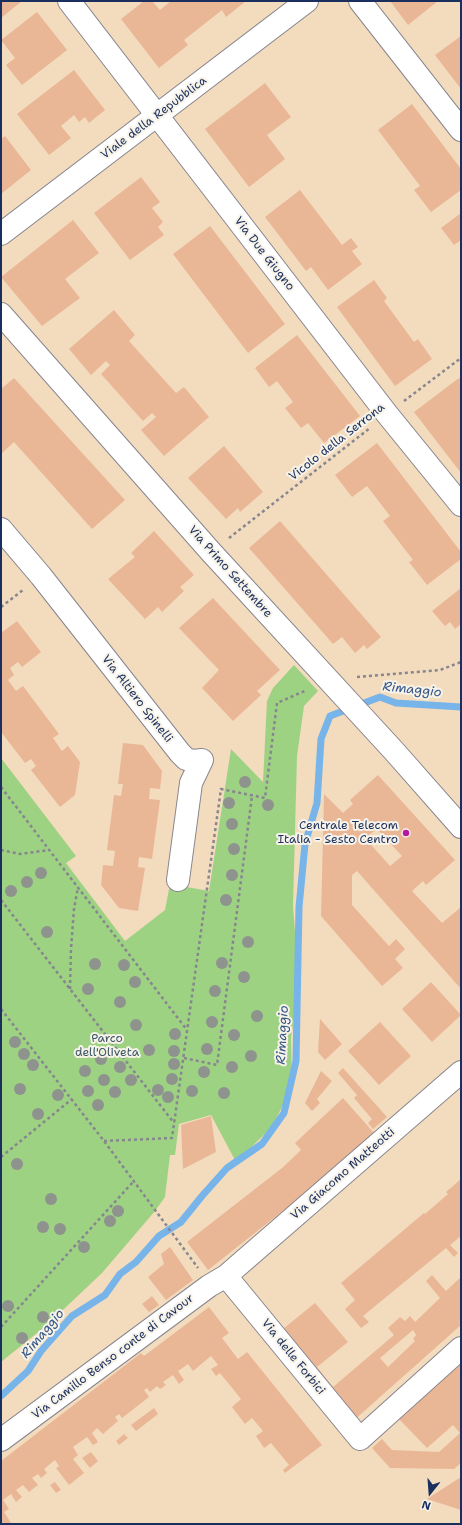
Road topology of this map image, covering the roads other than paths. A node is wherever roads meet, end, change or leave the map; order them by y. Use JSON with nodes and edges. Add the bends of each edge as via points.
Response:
{"nodes":[{"id":1,"x":69,"y":1,"type":"edge"},
{"id":2,"x":307,"y":1,"type":"edge"},
{"id":3,"x":360,"y":1,"type":"edge"},
{"id":4,"x":157,"y":115,"type":"junction"},
{"id":5,"x":461,"y":130,"type":"edge"},
{"id":6,"x":1,"y":234,"type":"edge"},
{"id":7,"x":1,"y":314,"type":"edge"},
{"id":8,"x":461,"y":505,"type":"edge"},
{"id":9,"x":1,"y":529,"type":"edge"},
{"id":10,"x":461,"y":827,"type":"edge"},
{"id":11,"x":178,"y":880,"type":"dead end"},
{"id":12,"x":461,"y":1072,"type":"edge"},
{"id":13,"x":226,"y":1276,"type":"junction"},
{"id":14,"x":461,"y":1348,"type":"edge"},
{"id":15,"x":1,"y":1440,"type":"edge"}],
"edges":[{"from":1,"to":4,"type":"street","name":"Via Due Giugno"},
{"from":2,"to":4,"type":"street","name":"Viale della Repubblica"},
{"from":3,"to":5,"type":"street"},
{"from":4,"to":6,"type":"street","name":"Viale della Repubblica"},
{"from":4,"to":8,"type":"street","name":"Via Due Giugno","via":[[387,414]]},
{"from":7,"to":10,"type":"street","name":"Via Primo Settembre","via":[[211,552]]},
{"from":9,"to":11,"type":"street","name":"Via Altiero Spinelli","via":[[180,753],[193,761],[202,760],[191,783]]},
{"from":12,"to":13,"type":"street","name":"Via Giacomo Matteotti"},
{"from":13,"to":14,"type":"street","name":"Via delle Forbici","via":[[360,1439]]},
{"from":13,"to":15,"type":"street","name":"Via Camillo Benso conte di Cavour"}]}
